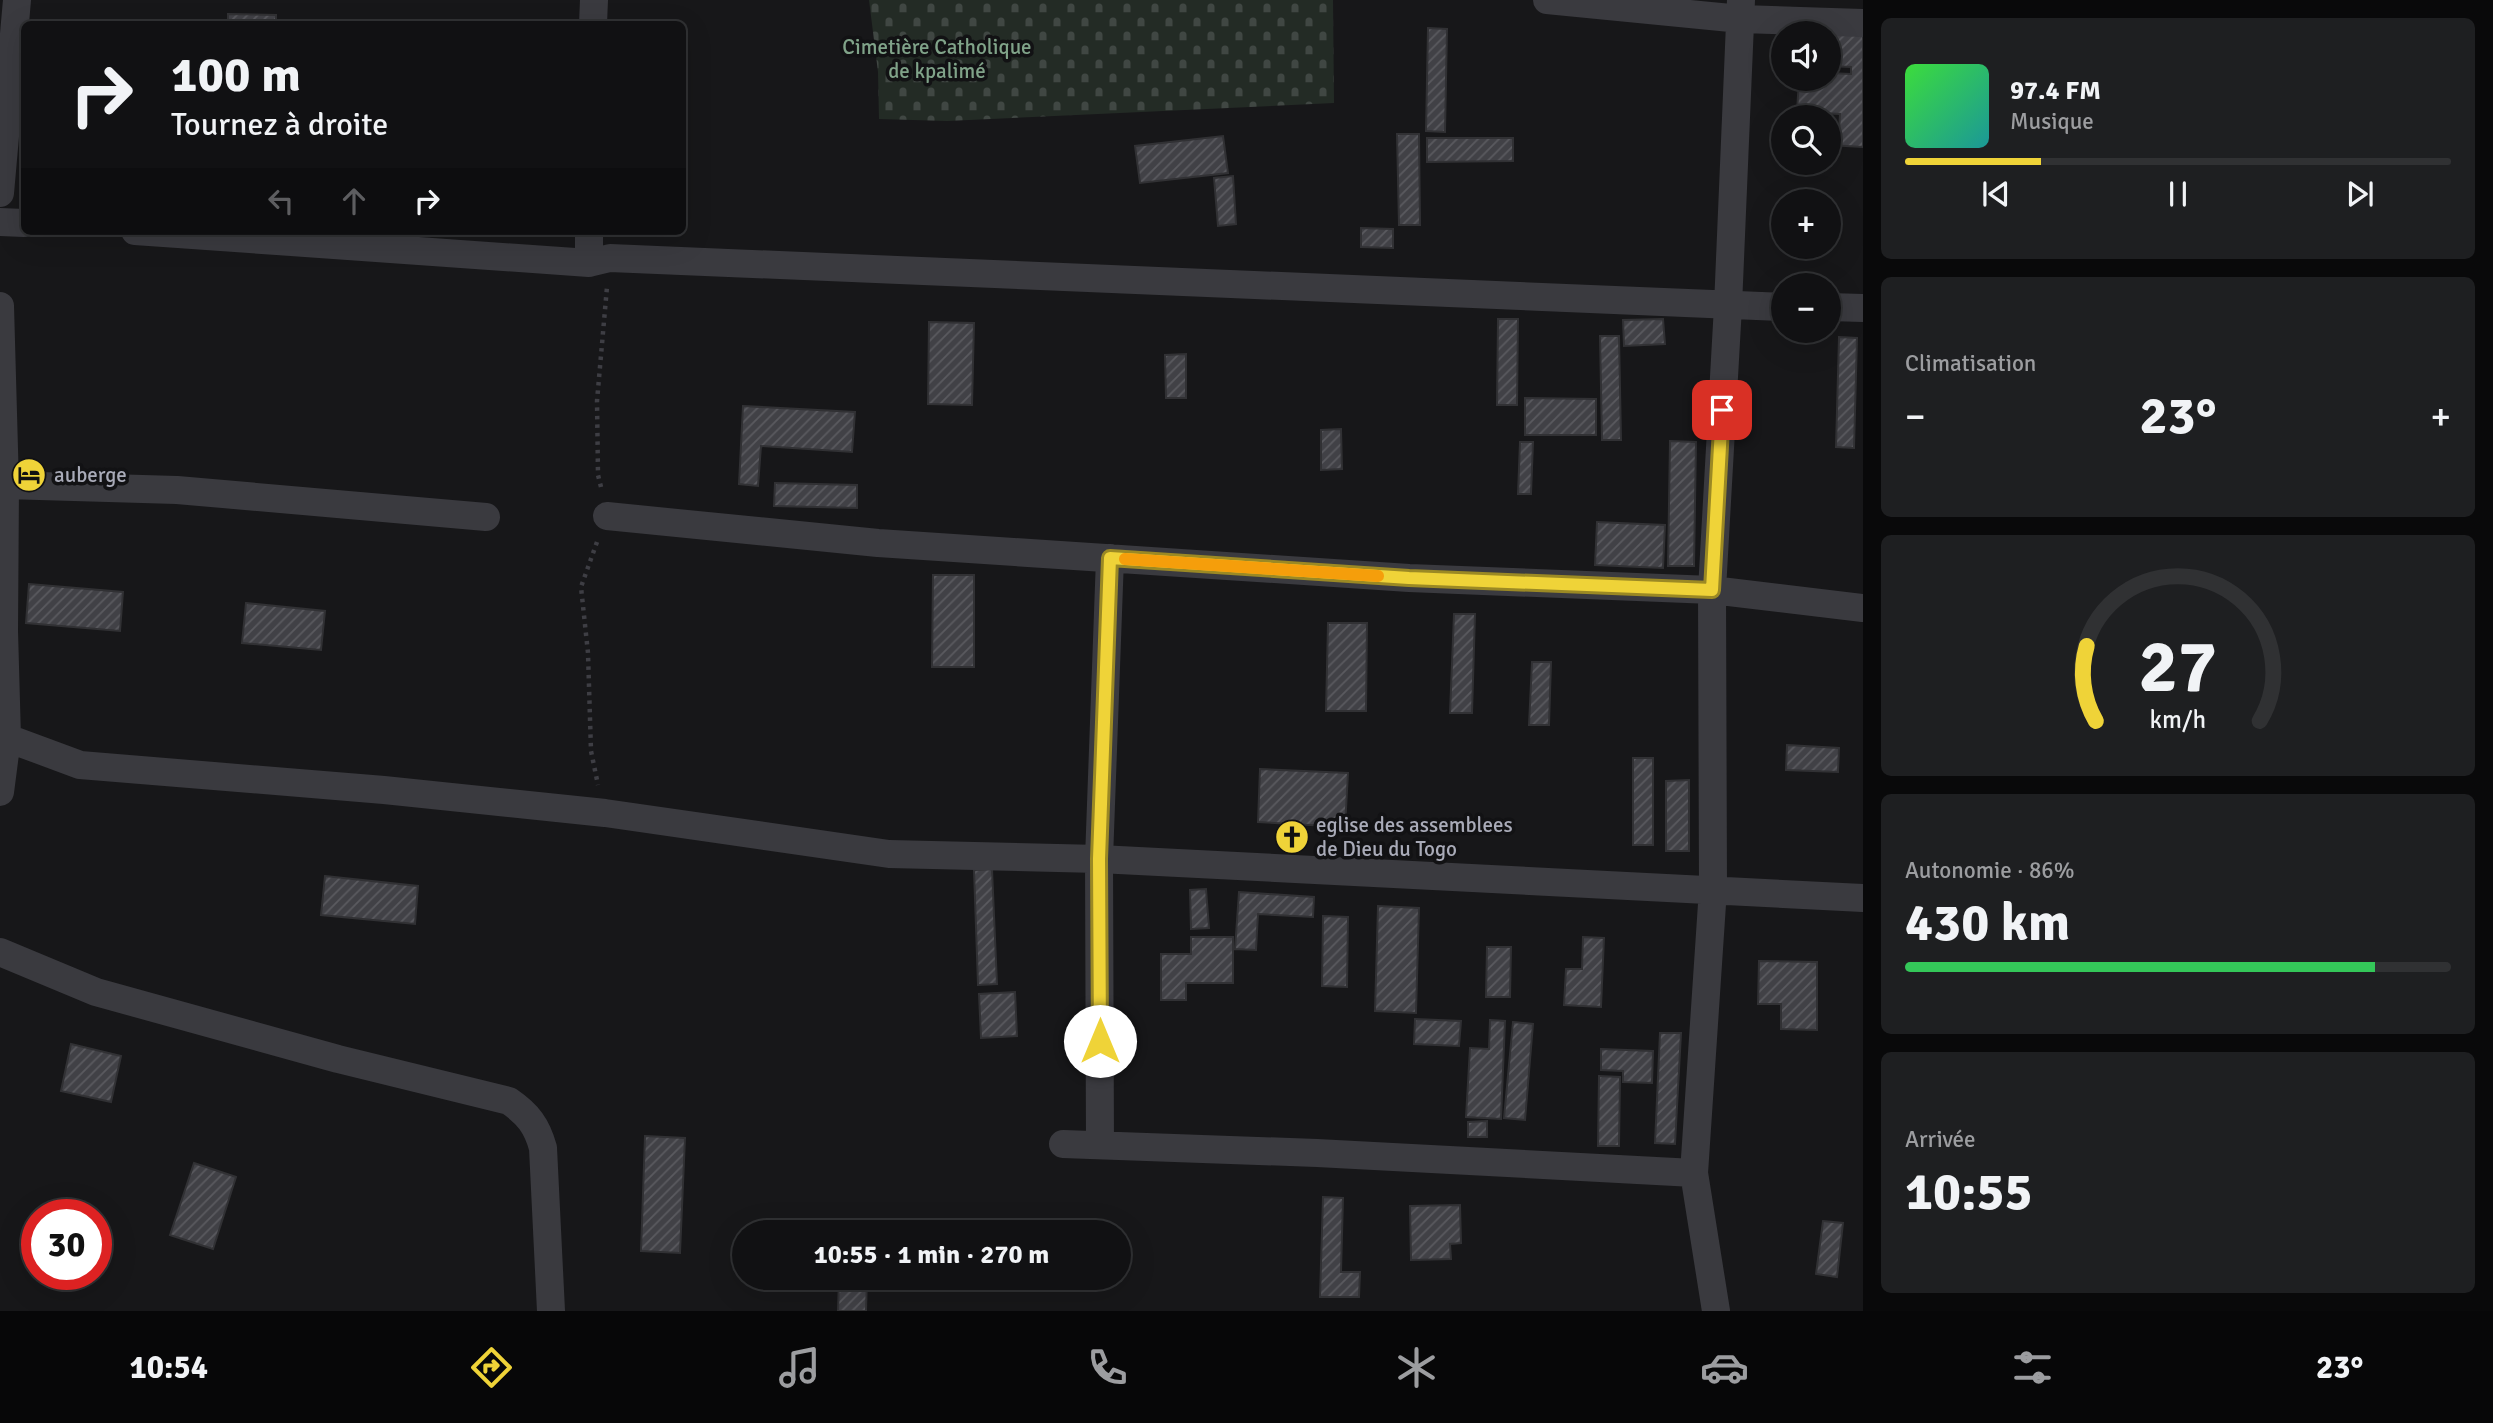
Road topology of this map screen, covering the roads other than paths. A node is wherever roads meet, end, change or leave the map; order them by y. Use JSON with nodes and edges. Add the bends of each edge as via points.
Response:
{"nodes":[{"id":1,"x":17,"y":0,"type":"edge"},
{"id":2,"x":594,"y":0,"type":"edge"},
{"id":3,"x":1547,"y":0,"type":"edge"},
{"id":4,"x":1741,"y":9,"type":"edge"},
{"id":5,"x":593,"y":21,"type":"edge"},
{"id":6,"x":1863,"y":23,"type":"edge"},
{"id":7,"x":0,"y":193,"type":"edge"},
{"id":8,"x":0,"y":222,"type":"edge"},
{"id":9,"x":21,"y":223,"type":"edge"},
{"id":10,"x":194,"y":235,"type":"edge"},
{"id":11,"x":589,"y":235,"type":"edge"},
{"id":12,"x":589,"y":262,"type":"junction"},
{"id":13,"x":0,"y":306,"type":"edge"},
{"id":14,"x":1728,"y":306,"type":"junction"},
{"id":15,"x":1771,"y":307,"type":"edge"},
{"id":16,"x":1841,"y":307,"type":"edge"},
{"id":17,"x":1863,"y":308,"type":"edge"},
{"id":18,"x":5,"y":485,"type":"junction"},
{"id":19,"x":607,"y":516,"type":"dead end"},
{"id":20,"x":486,"y":517,"type":"dead end"},
{"id":21,"x":1110,"y":558,"type":"junction"},
{"id":22,"x":1712,"y":590,"type":"junction"},
{"id":23,"x":1863,"y":608,"type":"edge"},
{"id":24,"x":2,"y":631,"type":"edge"},
{"id":25,"x":7,"y":738,"type":"junction"},
{"id":26,"x":0,"y":792,"type":"edge"},
{"id":27,"x":1099,"y":859,"type":"junction"},
{"id":28,"x":1713,"y":890,"type":"junction"},
{"id":29,"x":1863,"y":898,"type":"edge"},
{"id":30,"x":0,"y":952,"type":"edge"},
{"id":31,"x":1063,"y":1144,"type":"dead end"},
{"id":32,"x":1100,"y":1144,"type":"junction"},
{"id":33,"x":1694,"y":1173,"type":"junction"},
{"id":34,"x":551,"y":1311,"type":"edge"},
{"id":35,"x":1716,"y":1311,"type":"edge"}],
"edges":[{"from":1,"to":7,"type":"street"},
{"from":2,"to":5,"type":"street"},
{"from":3,"to":4,"type":"street"},
{"from":4,"to":6,"type":"street"},
{"from":4,"to":14,"type":"street"},
{"from":8,"to":9,"type":"street"},
{"from":10,"to":12,"type":"street"},
{"from":11,"to":12,"type":"street"},
{"from":12,"to":14,"type":"street","via":[[624,258]]},
{"from":13,"to":18,"type":"street"},
{"from":14,"to":15,"type":"street"},
{"from":14,"to":22,"type":"street"},
{"from":16,"to":17,"type":"street"},
{"from":18,"to":20,"type":"street","via":[[177,490]]},
{"from":18,"to":24,"type":"street"},
{"from":19,"to":21,"type":"street"},
{"from":21,"to":22,"type":"street","via":[[1409,578]]},
{"from":21,"to":27,"type":"street"},
{"from":22,"to":23,"type":"street"},
{"from":22,"to":28,"type":"street"},
{"from":24,"to":25,"type":"street"},
{"from":25,"to":26,"type":"street"},
{"from":25,"to":27,"type":"street","via":[[80,765],[605,813],[889,854]]},
{"from":27,"to":28,"type":"street"},
{"from":27,"to":32,"type":"street"},
{"from":28,"to":29,"type":"street"},
{"from":28,"to":33,"type":"street"},
{"from":30,"to":34,"type":"street","via":[[96,992],[509,1101],[537,1128],[543,1149]]},
{"from":31,"to":32,"type":"street"},
{"from":32,"to":33,"type":"street"},
{"from":33,"to":35,"type":"street"}]}
